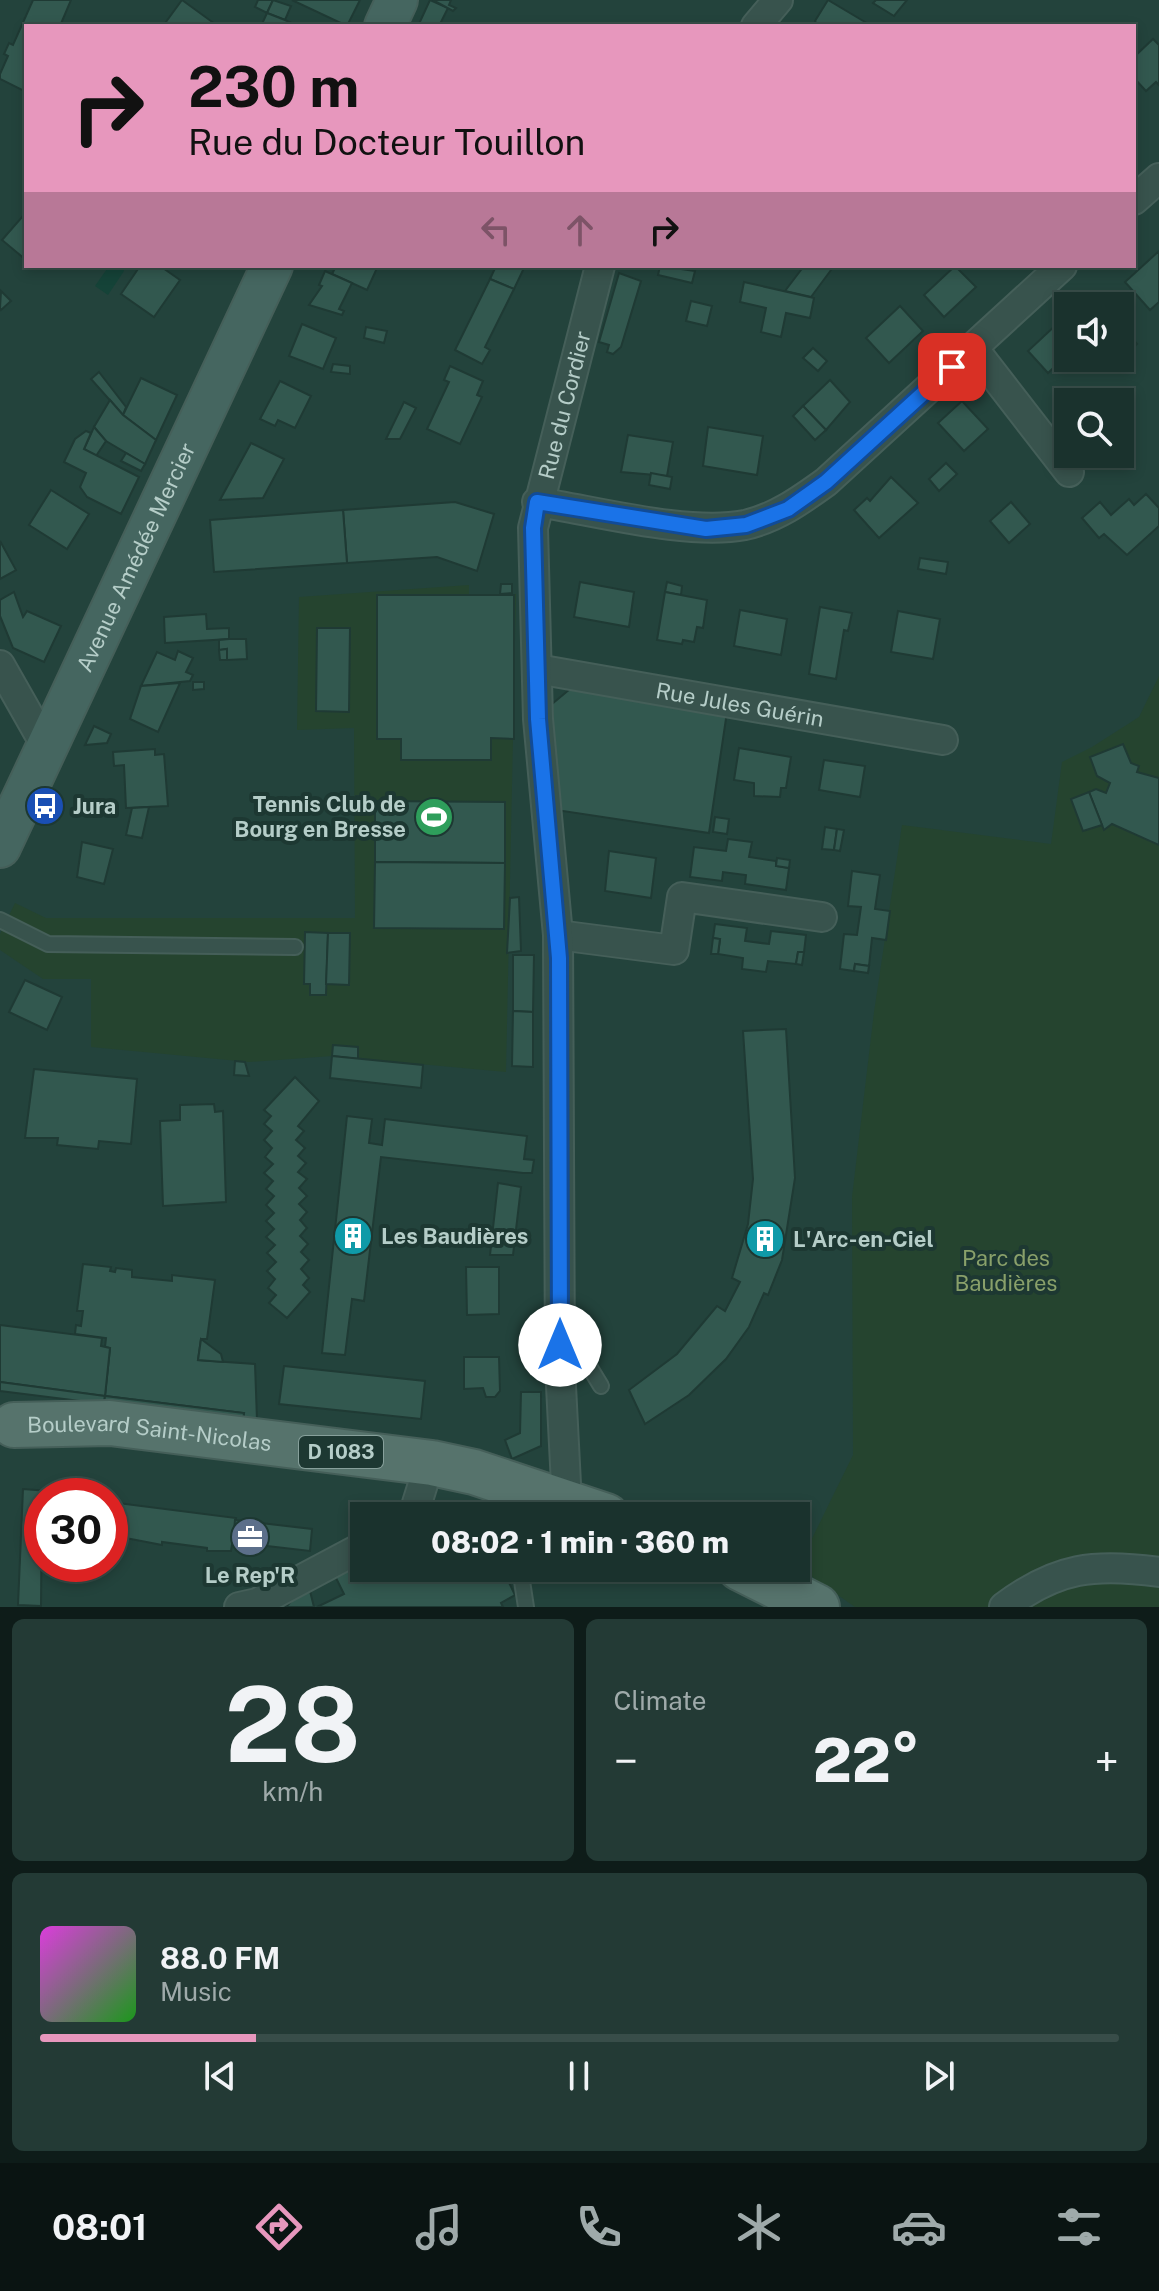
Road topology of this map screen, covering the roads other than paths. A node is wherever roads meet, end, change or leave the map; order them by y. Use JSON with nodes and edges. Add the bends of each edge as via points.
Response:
{"nodes":[{"id":1,"x":397,"y":0,"type":"edge"},
{"id":2,"x":778,"y":0,"type":"edge"},
{"id":3,"x":386,"y":24,"type":"edge"},
{"id":4,"x":758,"y":24,"type":"edge"},
{"id":5,"x":1159,"y":178,"type":"edge"},
{"id":6,"x":1136,"y":198,"type":"edge"},
{"id":7,"x":271,"y":268,"type":"edge"},
{"id":8,"x":599,"y":268,"type":"edge"},
{"id":9,"x":1060,"y":268,"type":"edge"},
{"id":10,"x":973,"y":348,"type":"junction"},
{"id":11,"x":1069,"y":472,"type":"dead end"},
{"id":12,"x":537,"y":502,"type":"junction"},
{"id":13,"x":0,"y":665,"type":"edge"},
{"id":14,"x":537,"y":669,"type":"junction"},
{"id":15,"x":943,"y":740,"type":"dead end"},
{"id":16,"x":46,"y":746,"type":"junction"},
{"id":17,"x":0,"y":847,"type":"edge"},
{"id":18,"x":822,"y":917,"type":"dead end"},
{"id":19,"x":0,"y":920,"type":"edge"},
{"id":20,"x":558,"y":935,"type":"junction"},
{"id":21,"x":295,"y":947,"type":"dead end"},
{"id":22,"x":560,"y":1366,"type":"junction"},
{"id":23,"x":601,"y":1386,"type":"dead end"},
{"id":24,"x":7,"y":1424,"type":"edge"},
{"id":25,"x":418,"y":1500,"type":"edge"},
{"id":26,"x":464,"y":1502,"type":"edge"},
{"id":27,"x":546,"y":1502,"type":"edge"},
{"id":28,"x":556,"y":1502,"type":"edge"},
{"id":29,"x":350,"y":1554,"type":"edge"},
{"id":30,"x":1159,"y":1572,"type":"edge"},
{"id":31,"x":522,"y":1582,"type":"edge"},
{"id":32,"x":768,"y":1582,"type":"edge"},
{"id":33,"x":252,"y":1606,"type":"edge"},
{"id":34,"x":526,"y":1607,"type":"edge"},
{"id":35,"x":817,"y":1607,"type":"edge"},
{"id":36,"x":1004,"y":1607,"type":"edge"}],
"edges":[{"from":1,"to":3,"type":"main road"},
{"from":2,"to":4,"type":"street"},
{"from":5,"to":6,"type":"street"},
{"from":7,"to":16,"type":"main road","name":"Avenue Amédée Mercier"},
{"from":8,"to":12,"type":"street","name":"Rue du Cordier"},
{"from":9,"to":10,"type":"street"},
{"from":10,"to":11,"type":"street"},
{"from":10,"to":12,"type":"street","via":[[826,482],[788,509],[760,520],[706,529]]},
{"from":12,"to":14,"type":"street","name":"Rue du Cordier"},
{"from":13,"to":16,"type":"street"},
{"from":14,"to":15,"type":"street","name":"Rue Jules Guérin"},
{"from":14,"to":20,"type":"street","name":"Rue du Cordier"},
{"from":16,"to":17,"type":"main road","name":"Avenue Amédée Mercier"},
{"from":18,"to":20,"type":"street","via":[[682,897],[674,950]]},
{"from":19,"to":21,"type":"lane","via":[[48,944]]},
{"from":20,"to":22,"type":"street","name":"Rue du Cordier"},
{"from":22,"to":23,"type":"lane","via":[[587,1363]]},
{"from":22,"to":28,"type":"street","name":"Rue du Cordier"},
{"from":24,"to":25,"type":"main road","name":"Boulevard Saint-Nicolas","number":"D 1083"},
{"from":24,"to":27,"type":"main road","name":"Boulevard Saint-Nicolas","number":"D 1083","via":[[110,1423],[432,1463],[474,1472]]},
{"from":25,"to":26,"type":"main road","name":"Boulevard Saint-Nicolas","number":"D 1083"},
{"from":29,"to":33,"type":"street"},
{"from":30,"to":36,"type":"street","via":[[1070,1570]]},
{"from":31,"to":34,"type":"lane"},
{"from":32,"to":35,"type":"main road"}]}
